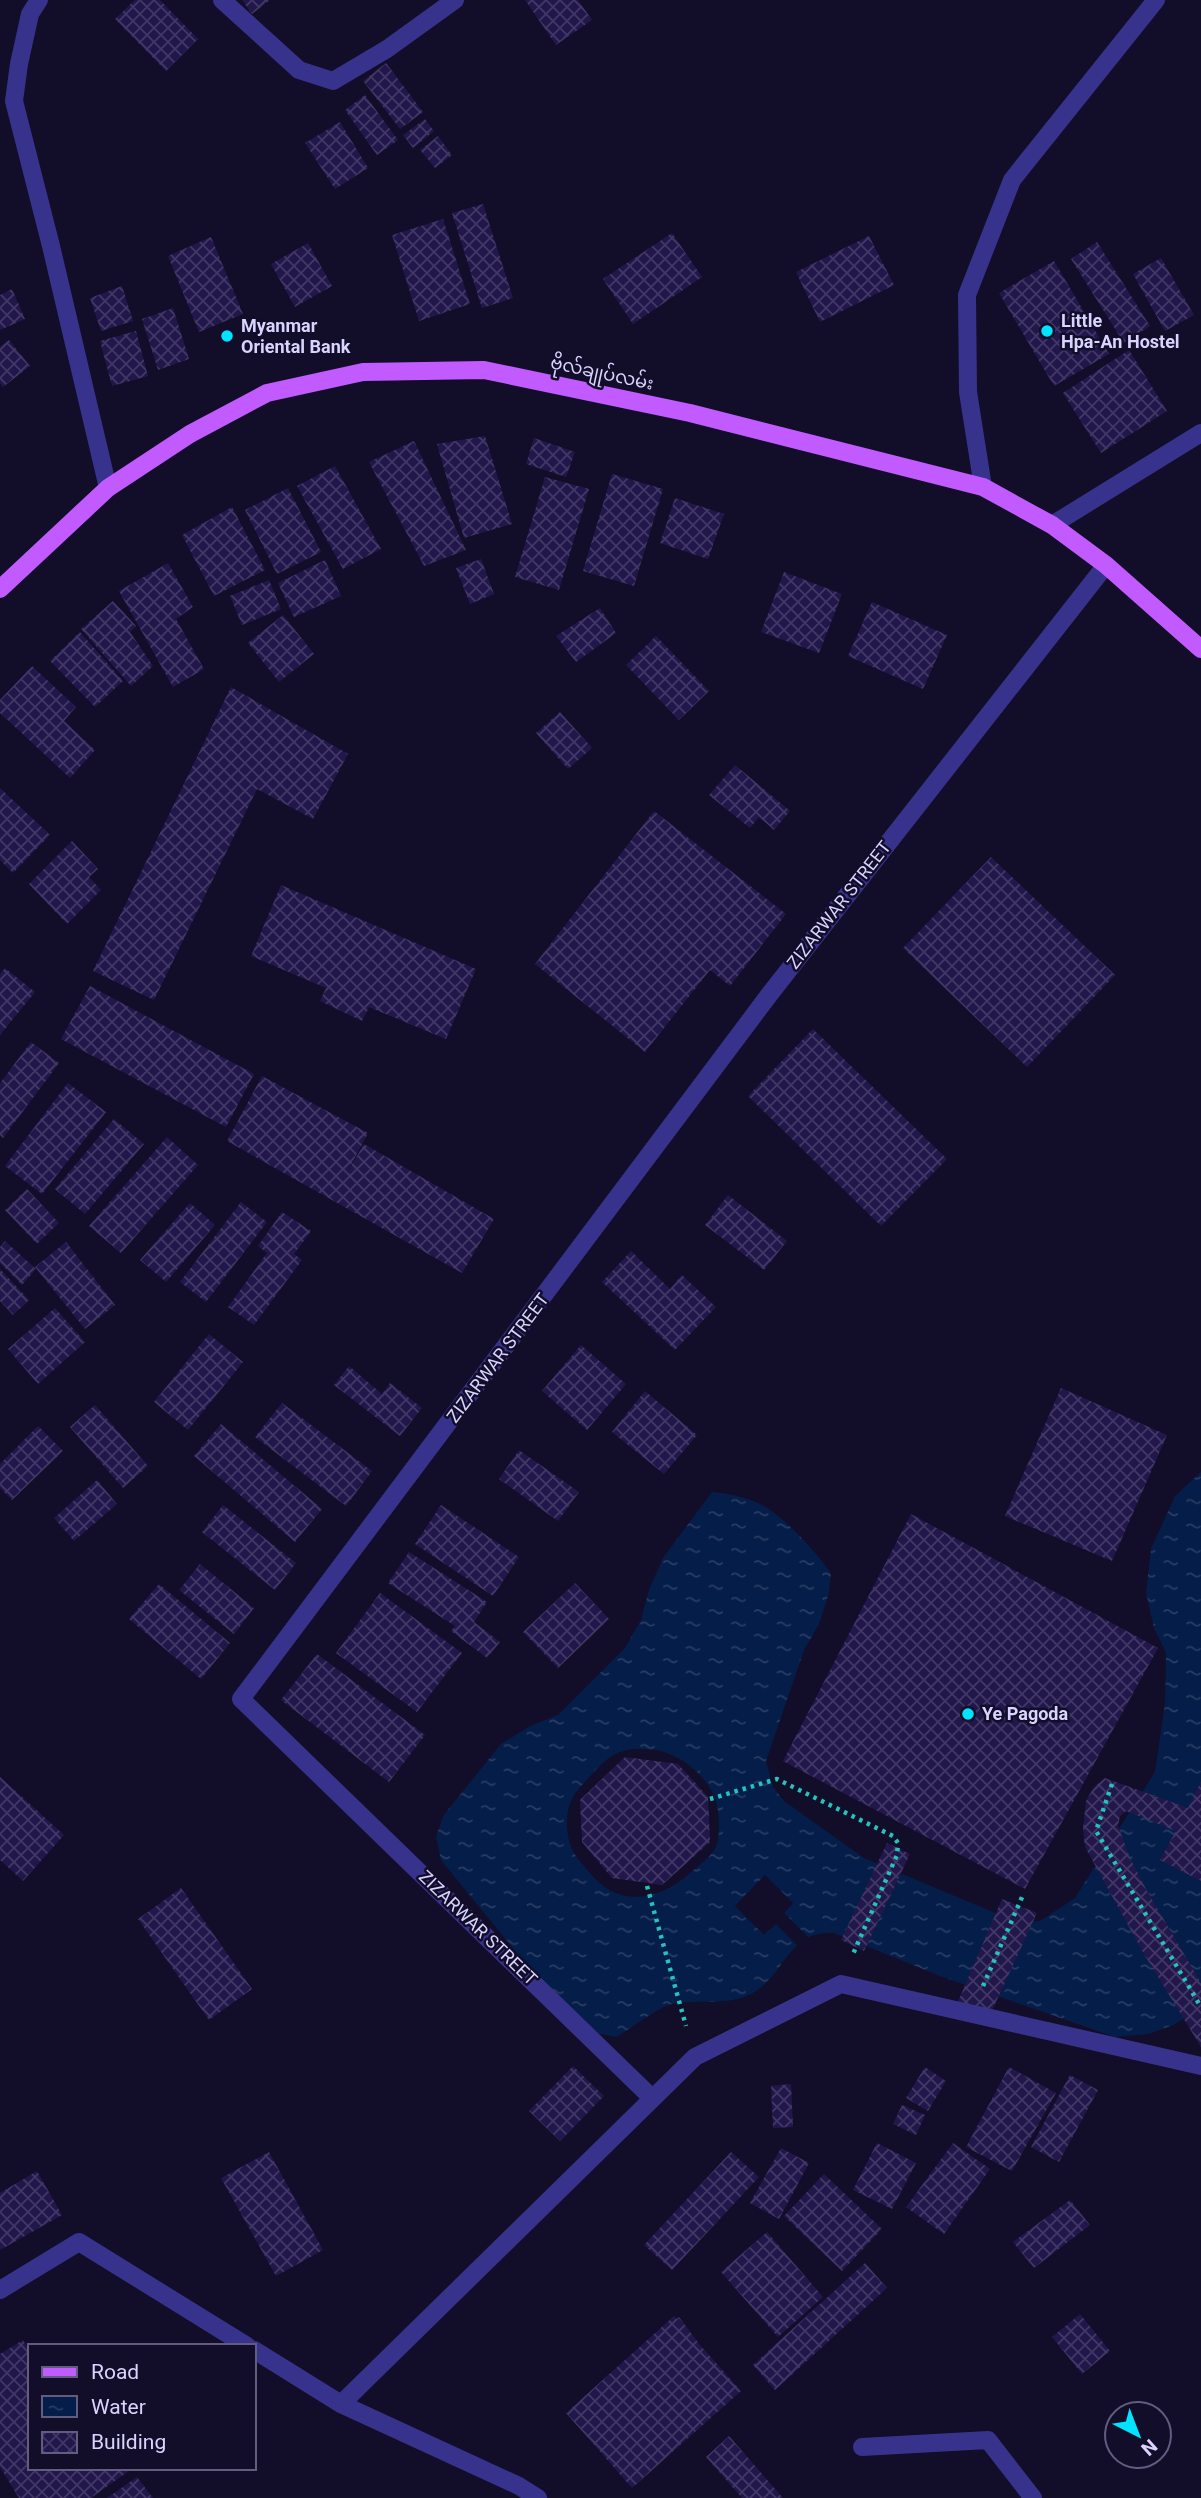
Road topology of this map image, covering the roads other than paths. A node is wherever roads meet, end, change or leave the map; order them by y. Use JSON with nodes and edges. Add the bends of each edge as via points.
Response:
{"nodes":[{"id":1,"x":39,"y":0,"type":"edge"},
{"id":2,"x":222,"y":0,"type":"edge"},
{"id":3,"x":455,"y":0,"type":"edge"},
{"id":4,"x":1156,"y":0,"type":"edge"},
{"id":5,"x":7,"y":106,"type":"edge"},
{"id":6,"x":1201,"y":432,"type":"edge"},
{"id":7,"x":983,"y":487,"type":"junction"},
{"id":8,"x":108,"y":488,"type":"junction"},
{"id":9,"x":1052,"y":525,"type":"junction"},
{"id":10,"x":1106,"y":565,"type":"junction"},
{"id":11,"x":0,"y":589,"type":"edge"},
{"id":12,"x":1201,"y":649,"type":"edge"},
{"id":13,"x":1201,"y":2066,"type":"edge"},
{"id":14,"x":652,"y":2098,"type":"junction"},
{"id":15,"x":0,"y":2290,"type":"edge"},
{"id":16,"x":244,"y":2344,"type":"edge"},
{"id":17,"x":256,"y":2351,"type":"edge"},
{"id":18,"x":341,"y":2404,"type":"junction"},
{"id":19,"x":862,"y":2447,"type":"dead end"},
{"id":20,"x":538,"y":2498,"type":"edge"},
{"id":21,"x":1033,"y":2498,"type":"edge"}],
"edges":[{"from":1,"to":5,"type":"street","via":[[30,14]]},
{"from":2,"to":3,"type":"street","via":[[299,70],[333,81]]},
{"from":4,"to":7,"type":"street","via":[[1012,180],[967,295],[968,392]]},
{"from":5,"to":8,"type":"street","via":[[51,246]]},
{"from":6,"to":9,"type":"street"},
{"from":7,"to":8,"type":"main road","name":"ဗိုလ်ချုပ်လမ်း","via":[[690,413],[484,370],[363,372],[267,393],[190,434]]},
{"from":7,"to":9,"type":"main road","name":"ဗိုလ်ချုပ်လမ်း"},
{"from":8,"to":11,"type":"main road","name":"ဗိုလ်ချုပ်လမ်း"},
{"from":9,"to":10,"type":"main road","name":"ဗိုလ်ချုပ်လမ်း"},
{"from":10,"to":12,"type":"main road","name":"ဗိုလ်ချုပ်လမ်း"},
{"from":10,"to":14,"type":"street","name":"ZIZARWAR STREET","via":[[769,995],[242,1699]]},
{"from":13,"to":14,"type":"street","via":[[841,1984],[695,2057]]},
{"from":14,"to":18,"type":"street"},
{"from":15,"to":16,"type":"street","via":[[79,2242]]},
{"from":17,"to":18,"type":"street"},
{"from":18,"to":20,"type":"street"},
{"from":19,"to":21,"type":"street","via":[[988,2440]]}]}
